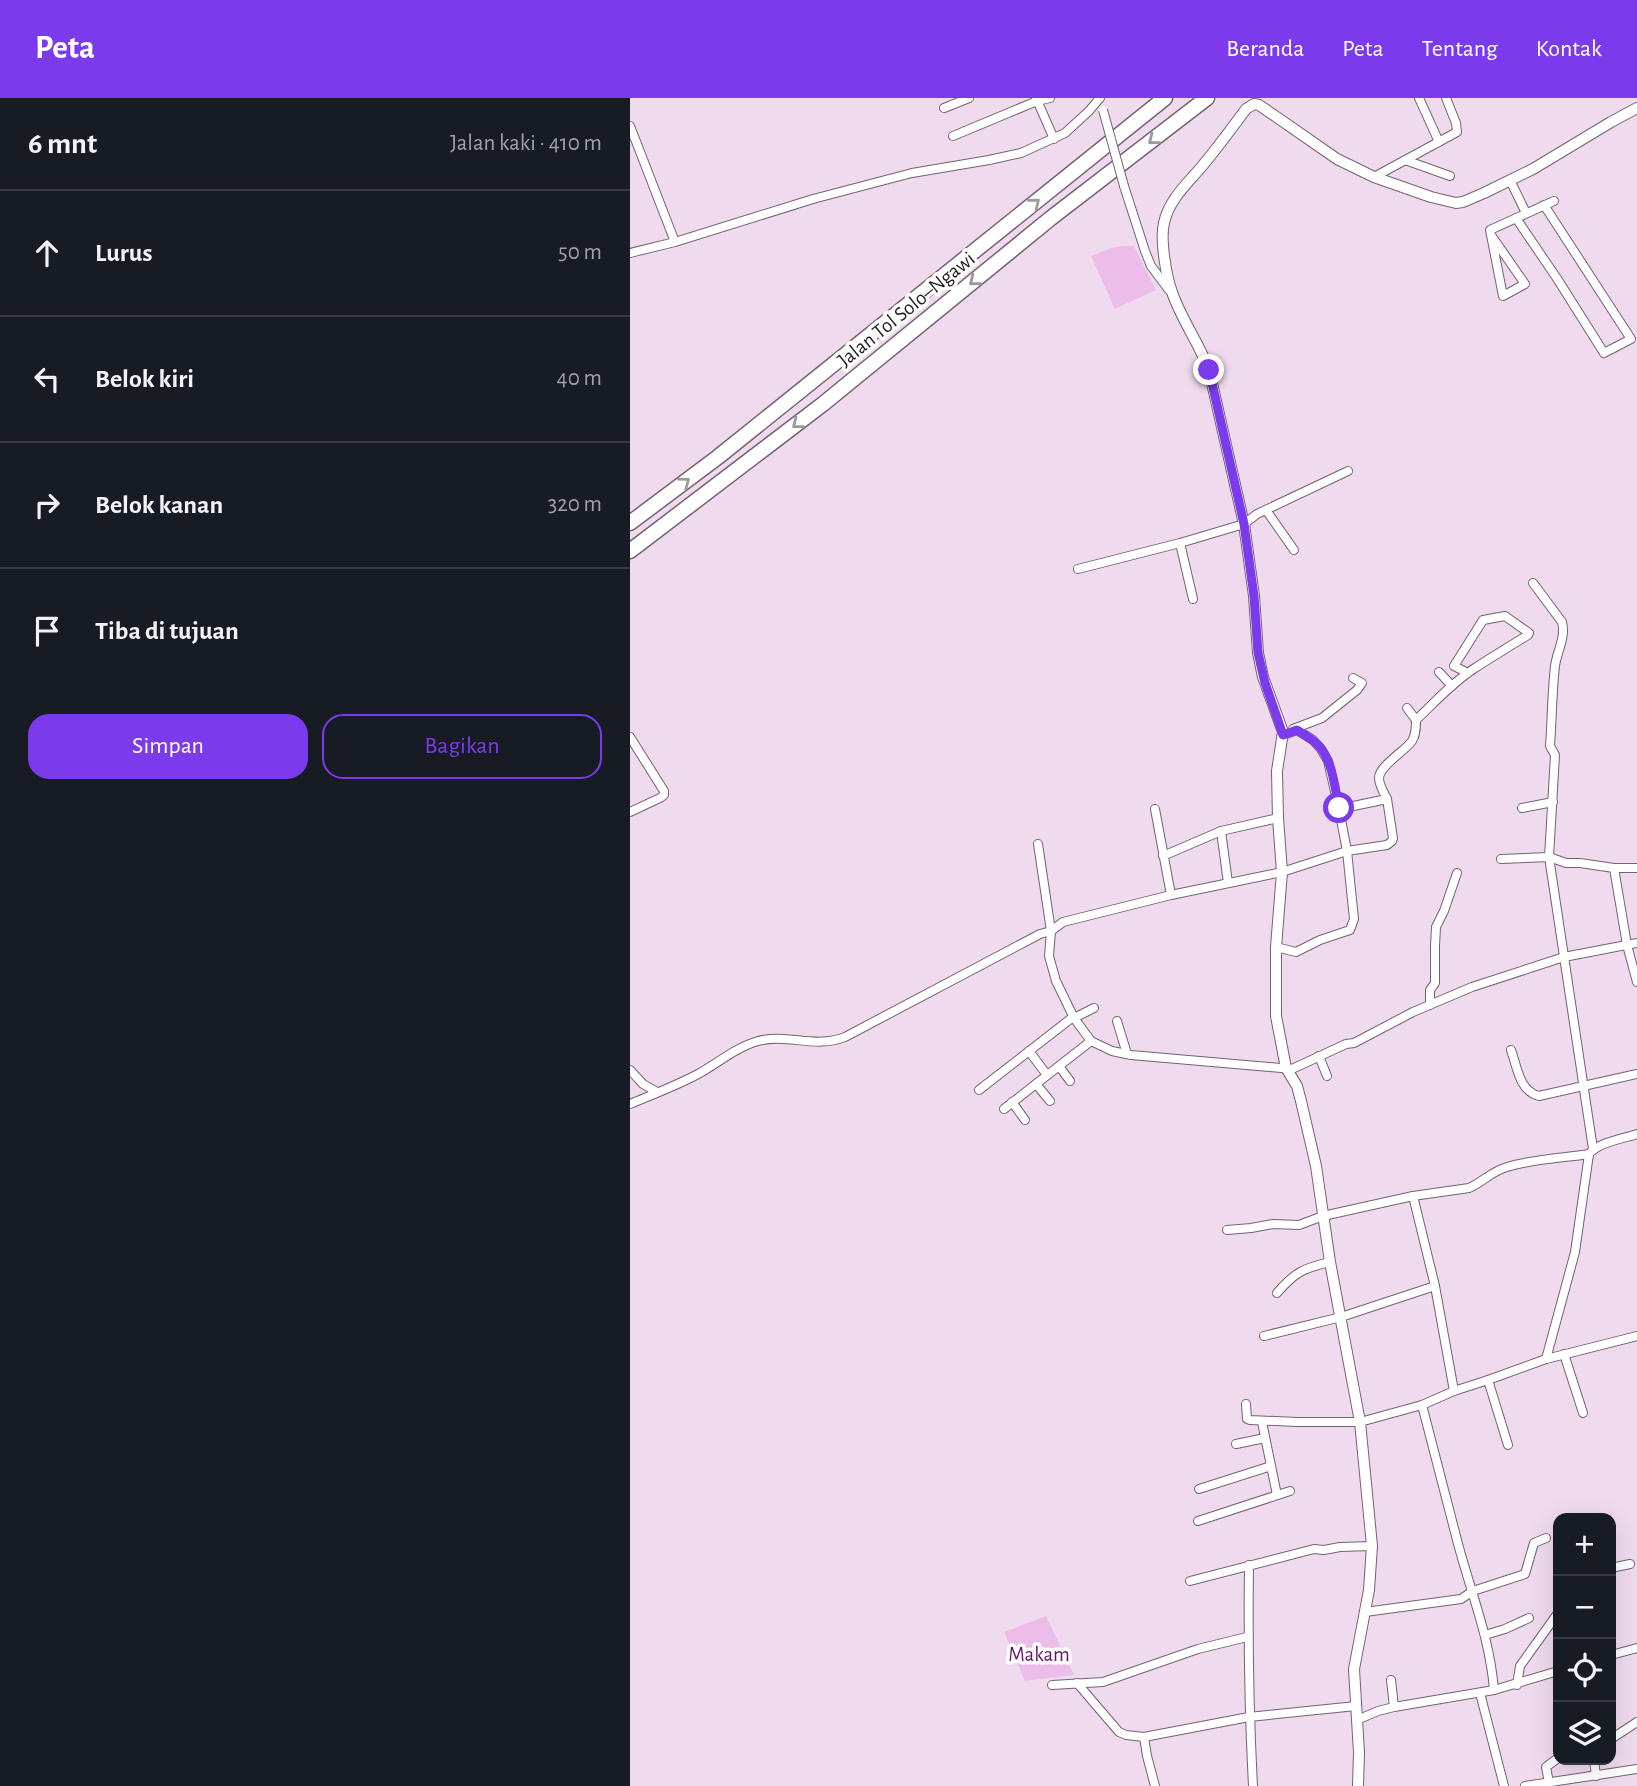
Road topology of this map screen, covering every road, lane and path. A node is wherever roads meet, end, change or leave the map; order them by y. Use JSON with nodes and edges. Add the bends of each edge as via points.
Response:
{"nodes":[{"id":1,"x":969,"y":98,"type":"edge"},
{"id":2,"x":1050,"y":98,"type":"edge"},
{"id":3,"x":1101,"y":98,"type":"edge"},
{"id":4,"x":1165,"y":98,"type":"edge"},
{"id":5,"x":1207,"y":98,"type":"edge"},
{"id":6,"x":1419,"y":98,"type":"edge"},
{"id":7,"x":1446,"y":98,"type":"edge"},
{"id":8,"x":1037,"y":100,"type":"edge"},
{"id":9,"x":944,"y":108,"type":"dead end"},
{"id":10,"x":1636,"y":109,"type":"edge"},
{"id":11,"x":630,"y":126,"type":"edge"},
{"id":12,"x":953,"y":136,"type":"dead end"},
{"id":13,"x":1054,"y":139,"type":"junction"},
{"id":14,"x":1439,"y":142,"type":"junction"},
{"id":15,"x":1405,"y":160,"type":"junction"},
{"id":16,"x":1450,"y":176,"type":"dead end"},
{"id":17,"x":1374,"y":177,"type":"junction"},
{"id":18,"x":1510,"y":180,"type":"junction"},
{"id":19,"x":1554,"y":201,"type":"dead end"},
{"id":20,"x":1544,"y":205,"type":"junction"},
{"id":21,"x":1526,"y":213,"type":"junction"},
{"id":22,"x":1516,"y":218,"type":"junction"},
{"id":23,"x":1491,"y":235,"type":"junction"},
{"id":24,"x":676,"y":242,"type":"junction"},
{"id":25,"x":630,"y":253,"type":"edge"},
{"id":26,"x":1173,"y":295,"type":"junction"},
{"id":27,"x":1348,"y":471,"type":"dead end"},
{"id":28,"x":1266,"y":510,"type":"junction"},
{"id":29,"x":630,"y":523,"type":"edge"},
{"id":30,"x":1244,"y":524,"type":"junction"},
{"id":31,"x":1181,"y":543,"type":"junction"},
{"id":32,"x":1294,"y":550,"type":"dead end"},
{"id":33,"x":630,"y":551,"type":"edge"},
{"id":34,"x":1078,"y":569,"type":"dead end"},
{"id":35,"x":1533,"y":583,"type":"dead end"},
{"id":36,"x":1193,"y":599,"type":"dead end"},
{"id":37,"x":1438,"y":672,"type":"dead end"},
{"id":38,"x":1468,"y":673,"type":"junction"},
{"id":39,"x":1353,"y":678,"type":"dead end"},
{"id":40,"x":1452,"y":687,"type":"junction"},
{"id":41,"x":1407,"y":708,"type":"dead end"},
{"id":42,"x":1416,"y":720,"type":"junction"},
{"id":43,"x":1283,"y":733,"type":"junction"},
{"id":44,"x":630,"y":737,"type":"edge"},
{"id":45,"x":1387,"y":799,"type":"junction"},
{"id":46,"x":1553,"y":802,"type":"junction"},
{"id":47,"x":1155,"y":808,"type":"dead end"},
{"id":48,"x":1339,"y":808,"type":"junction"},
{"id":49,"x":1522,"y":808,"type":"dead end"},
{"id":50,"x":630,"y":812,"type":"edge"},
{"id":51,"x":1278,"y":818,"type":"junction"},
{"id":52,"x":1221,"y":831,"type":"junction"},
{"id":53,"x":1038,"y":844,"type":"dead end"},
{"id":54,"x":1347,"y":851,"type":"junction"},
{"id":55,"x":1163,"y":856,"type":"junction"},
{"id":56,"x":1549,"y":857,"type":"junction"},
{"id":57,"x":1501,"y":859,"type":"dead end"},
{"id":58,"x":1614,"y":868,"type":"junction"},
{"id":59,"x":1637,"y":868,"type":"edge"},
{"id":60,"x":1282,"y":872,"type":"junction"},
{"id":61,"x":1457,"y":873,"type":"dead end"},
{"id":62,"x":1228,"y":883,"type":"junction"},
{"id":63,"x":1171,"y":895,"type":"junction"},
{"id":64,"x":1051,"y":930,"type":"junction"},
{"id":65,"x":1637,"y":943,"type":"edge"},
{"id":66,"x":1627,"y":945,"type":"junction"},
{"id":67,"x":1276,"y":947,"type":"junction"},
{"id":68,"x":1564,"y":957,"type":"junction"},
{"id":69,"x":1637,"y":982,"type":"edge"},
{"id":70,"x":1430,"y":1005,"type":"junction"},
{"id":71,"x":1094,"y":1008,"type":"dead end"},
{"id":72,"x":1074,"y":1017,"type":"junction"},
{"id":73,"x":1116,"y":1021,"type":"dead end"},
{"id":74,"x":1091,"y":1041,"type":"junction"},
{"id":75,"x":1511,"y":1050,"type":"dead end"},
{"id":76,"x":1029,"y":1051,"type":"junction"},
{"id":77,"x":1127,"y":1054,"type":"junction"},
{"id":78,"x":1319,"y":1056,"type":"junction"},
{"id":79,"x":1059,"y":1066,"type":"junction"},
{"id":80,"x":1286,"y":1068,"type":"junction"},
{"id":81,"x":630,"y":1070,"type":"edge"},
{"id":82,"x":1637,"y":1074,"type":"edge"},
{"id":83,"x":1047,"y":1075,"type":"junction"},
{"id":84,"x":1327,"y":1076,"type":"dead end"},
{"id":85,"x":1070,"y":1081,"type":"dead end"},
{"id":86,"x":1036,"y":1084,"type":"junction"},
{"id":87,"x":1584,"y":1085,"type":"junction"},
{"id":88,"x":979,"y":1090,"type":"dead end"},
{"id":89,"x":657,"y":1093,"type":"junction"},
{"id":90,"x":1050,"y":1101,"type":"dead end"},
{"id":91,"x":1012,"y":1102,"type":"junction"},
{"id":92,"x":630,"y":1104,"type":"edge"},
{"id":93,"x":1004,"y":1109,"type":"dead end"},
{"id":94,"x":1025,"y":1120,"type":"dead end"},
{"id":95,"x":1637,"y":1134,"type":"edge"},
{"id":96,"x":1591,"y":1152,"type":"junction"},
{"id":97,"x":1413,"y":1196,"type":"junction"},
{"id":98,"x":1323,"y":1216,"type":"junction"},
{"id":99,"x":1227,"y":1230,"type":"dead end"},
{"id":100,"x":1330,"y":1262,"type":"junction"},
{"id":101,"x":1435,"y":1286,"type":"junction"},
{"id":102,"x":1277,"y":1293,"type":"dead end"},
{"id":103,"x":1341,"y":1317,"type":"junction"},
{"id":104,"x":1264,"y":1336,"type":"dead end"},
{"id":105,"x":1637,"y":1336,"type":"edge"},
{"id":106,"x":1564,"y":1354,"type":"junction"},
{"id":107,"x":1546,"y":1359,"type":"junction"},
{"id":108,"x":1488,"y":1380,"type":"junction"},
{"id":109,"x":1454,"y":1391,"type":"junction"},
{"id":110,"x":1246,"y":1404,"type":"dead end"},
{"id":111,"x":1422,"y":1405,"type":"junction"},
{"id":112,"x":1583,"y":1413,"type":"dead end"},
{"id":113,"x":1262,"y":1422,"type":"junction"},
{"id":114,"x":1360,"y":1422,"type":"junction"},
{"id":115,"x":1265,"y":1438,"type":"junction"},
{"id":116,"x":1236,"y":1444,"type":"dead end"},
{"id":117,"x":1508,"y":1444,"type":"dead end"},
{"id":118,"x":1271,"y":1466,"type":"junction"},
{"id":119,"x":1199,"y":1489,"type":"dead end"},
{"id":120,"x":1290,"y":1490,"type":"dead end"},
{"id":121,"x":1277,"y":1495,"type":"junction"},
{"id":122,"x":1198,"y":1521,"type":"dead end"},
{"id":123,"x":1546,"y":1538,"type":"dead end"},
{"id":124,"x":1372,"y":1546,"type":"junction"},
{"id":125,"x":1630,"y":1564,"type":"dead end"},
{"id":126,"x":1249,"y":1565,"type":"junction"},
{"id":127,"x":1616,"y":1567,"type":"edge"},
{"id":128,"x":1190,"y":1581,"type":"dead end"},
{"id":129,"x":1473,"y":1591,"type":"junction"},
{"id":130,"x":1365,"y":1612,"type":"junction"},
{"id":131,"x":1529,"y":1618,"type":"dead end"},
{"id":132,"x":1553,"y":1620,"type":"edge"},
{"id":133,"x":1485,"y":1635,"type":"junction"},
{"id":134,"x":1247,"y":1637,"type":"junction"},
{"id":135,"x":1637,"y":1648,"type":"edge"},
{"id":136,"x":1616,"y":1654,"type":"edge"},
{"id":137,"x":1553,"y":1673,"type":"edge"},
{"id":138,"x":1391,"y":1680,"type":"dead end"},
{"id":139,"x":1077,"y":1683,"type":"junction"},
{"id":140,"x":1052,"y":1685,"type":"dead end"},
{"id":141,"x":1517,"y":1685,"type":"junction"},
{"id":142,"x":1494,"y":1690,"type":"junction"},
{"id":143,"x":1480,"y":1693,"type":"junction"},
{"id":144,"x":1356,"y":1706,"type":"junction"},
{"id":145,"x":1394,"y":1707,"type":"junction"},
{"id":146,"x":1249,"y":1717,"type":"junction"},
{"id":147,"x":1357,"y":1720,"type":"junction"},
{"id":148,"x":1637,"y":1722,"type":"edge"},
{"id":149,"x":1616,"y":1736,"type":"edge"},
{"id":150,"x":1144,"y":1737,"type":"junction"},
{"id":151,"x":1553,"y":1762,"type":"edge"},
{"id":152,"x":1595,"y":1765,"type":"edge"},
{"id":153,"x":1637,"y":1769,"type":"edge"},
{"id":154,"x":1596,"y":1776,"type":"junction"},
{"id":155,"x":1549,"y":1783,"type":"junction"},
{"id":156,"x":1155,"y":1786,"type":"edge"},
{"id":157,"x":1253,"y":1786,"type":"edge"},
{"id":158,"x":1358,"y":1786,"type":"edge"},
{"id":159,"x":1504,"y":1786,"type":"edge"},
{"id":160,"x":1525,"y":1786,"type":"edge"}],
"edges":[{"from":1,"to":9,"type":"street"},
{"from":2,"to":8,"type":"street"},
{"from":3,"to":13,"type":"street","via":[[1074,127]]},
{"from":3,"to":26,"type":"street","bridge":true,"via":[[1134,221],[1151,266]]},
{"from":29,"to":4,"type":"highway","name":"Jalan Tol Solo–Ngawi","one_way":true},
{"from":5,"to":33,"type":"highway","name":"Jalan Tol Solo–Ngawi","one_way":true,"via":[[823,404]]},
{"from":6,"to":14,"type":"street"},
{"from":7,"to":14,"type":"street","via":[[1457,132]]},
{"from":8,"to":12,"type":"street"},
{"from":8,"to":13,"type":"street"},
{"from":10,"to":18,"type":"street"},
{"from":11,"to":24,"type":"street"},
{"from":13,"to":24,"type":"street","via":[[1021,153],[834,193]]},
{"from":14,"to":15,"type":"street"},
{"from":15,"to":16,"type":"street"},
{"from":15,"to":17,"type":"street"},
{"from":17,"to":18,"type":"street","via":[[1456,203]]},
{"from":17,"to":26,"type":"street","via":[[1337,159],[1259,106],[1250,106],[1167,213],[1163,237]]},
{"from":18,"to":21,"type":"street"},
{"from":19,"to":20,"type":"street"},
{"from":20,"to":21,"type":"street"},
{"from":20,"to":22,"type":"street","via":[[1631,339],[1604,353]]},
{"from":21,"to":22,"type":"street"},
{"from":22,"to":23,"type":"street","via":[[1490,230]]},
{"from":23,"to":23,"type":"street","via":[[1494,247],[1503,296],[1525,284]]},
{"from":24,"to":25,"type":"street"},
{"from":26,"to":30,"type":"street","via":[[1209,370]]},
{"from":27,"to":28,"type":"street"},
{"from":28,"to":30,"type":"street"},
{"from":28,"to":32,"type":"street"},
{"from":30,"to":31,"type":"street"},
{"from":30,"to":43,"type":"street","via":[[1258,653]]},
{"from":31,"to":34,"type":"street"},
{"from":31,"to":36,"type":"street"},
{"from":35,"to":46,"type":"street","via":[[1558,617],[1564,634],[1554,678]]},
{"from":37,"to":40,"type":"street"},
{"from":38,"to":38,"type":"street","via":[[1528,635],[1529,633],[1504,616],[1483,620],[1454,666]]},
{"from":38,"to":40,"type":"street"},
{"from":39,"to":43,"type":"street","via":[[1362,683],[1360,687],[1322,718]]},
{"from":40,"to":42,"type":"street"},
{"from":41,"to":42,"type":"street"},
{"from":42,"to":45,"type":"street","via":[[1412,741],[1380,774]]},
{"from":43,"to":48,"type":"street","via":[[1297,730],[1321,749]]},
{"from":43,"to":51,"type":"street","via":[[1277,771]]},
{"from":44,"to":50,"type":"street","via":[[664,795]]},
{"from":45,"to":48,"type":"street"},
{"from":45,"to":54,"type":"street","via":[[1392,841]]},
{"from":46,"to":49,"type":"street"},
{"from":46,"to":56,"type":"street"},
{"from":47,"to":55,"type":"street"},
{"from":48,"to":54,"type":"street"},
{"from":51,"to":52,"type":"street"},
{"from":51,"to":60,"type":"street"},
{"from":52,"to":55,"type":"street"},
{"from":52,"to":62,"type":"street"},
{"from":53,"to":64,"type":"street"},
{"from":54,"to":60,"type":"street"},
{"from":54,"to":67,"type":"street","via":[[1352,928],[1296,952]]},
{"from":55,"to":63,"type":"street"},
{"from":56,"to":57,"type":"street"},
{"from":56,"to":58,"type":"street"},
{"from":56,"to":68,"type":"street"},
{"from":58,"to":59,"type":"street"},
{"from":58,"to":66,"type":"street"},
{"from":60,"to":62,"type":"street"},
{"from":60,"to":67,"type":"street"},
{"from":61,"to":70,"type":"street","via":[[1436,927]]},
{"from":62,"to":63,"type":"street"},
{"from":63,"to":64,"type":"street","via":[[1063,922]]},
{"from":64,"to":72,"type":"street","via":[[1052,969]]},
{"from":64,"to":89,"type":"street","via":[[845,1037],[815,1043],[774,1038],[756,1042]]},
{"from":65,"to":66,"type":"street"},
{"from":66,"to":68,"type":"street"},
{"from":66,"to":69,"type":"street"},
{"from":67,"to":80,"type":"street","via":[[1276,1016]]},
{"from":68,"to":70,"type":"street"},
{"from":68,"to":87,"type":"street"},
{"from":70,"to":78,"type":"street"},
{"from":71,"to":72,"type":"street"},
{"from":72,"to":74,"type":"street"},
{"from":72,"to":76,"type":"street"},
{"from":73,"to":77,"type":"street"},
{"from":74,"to":77,"type":"street"},
{"from":74,"to":79,"type":"street"},
{"from":75,"to":87,"type":"street","via":[[1522,1084],[1532,1094]]},
{"from":76,"to":83,"type":"street"},
{"from":76,"to":88,"type":"street"},
{"from":77,"to":80,"type":"street"},
{"from":78,"to":80,"type":"street"},
{"from":78,"to":84,"type":"street"},
{"from":79,"to":83,"type":"street"},
{"from":79,"to":85,"type":"street"},
{"from":80,"to":98,"type":"street","via":[[1301,1101]]},
{"from":81,"to":89,"type":"street"},
{"from":82,"to":87,"type":"street"},
{"from":83,"to":86,"type":"street"},
{"from":86,"to":90,"type":"street"},
{"from":86,"to":91,"type":"street"},
{"from":87,"to":96,"type":"street"},
{"from":89,"to":92,"type":"street"},
{"from":91,"to":93,"type":"street"},
{"from":91,"to":94,"type":"street"},
{"from":95,"to":96,"type":"street"},
{"from":96,"to":97,"type":"street","via":[[1507,1167],[1469,1188]]},
{"from":96,"to":107,"type":"street","via":[[1579,1232]]},
{"from":97,"to":98,"type":"street"},
{"from":97,"to":101,"type":"street"},
{"from":98,"to":99,"type":"street","via":[[1299,1224]]},
{"from":98,"to":100,"type":"street"},
{"from":100,"to":102,"type":"street","via":[[1307,1268]]},
{"from":100,"to":103,"type":"street"},
{"from":101,"to":103,"type":"street"},
{"from":101,"to":109,"type":"street"},
{"from":103,"to":104,"type":"street"},
{"from":103,"to":114,"type":"street"},
{"from":105,"to":106,"type":"street"},
{"from":106,"to":107,"type":"street"},
{"from":106,"to":112,"type":"street"},
{"from":107,"to":108,"type":"street"},
{"from":108,"to":109,"type":"street"},
{"from":108,"to":117,"type":"street"},
{"from":109,"to":111,"type":"street"},
{"from":110,"to":113,"type":"street","via":[[1247,1419]]},
{"from":111,"to":114,"type":"street"},
{"from":111,"to":129,"type":"street"},
{"from":113,"to":114,"type":"street"},
{"from":113,"to":115,"type":"street"},
{"from":114,"to":124,"type":"street"},
{"from":115,"to":116,"type":"street"},
{"from":115,"to":118,"type":"street"},
{"from":118,"to":119,"type":"street"},
{"from":118,"to":121,"type":"street"},
{"from":120,"to":121,"type":"street"},
{"from":121,"to":122,"type":"street"},
{"from":123,"to":129,"type":"street","via":[[1534,1544],[1528,1576]]},
{"from":124,"to":126,"type":"street","via":[[1314,1549]]},
{"from":124,"to":130,"type":"street"},
{"from":125,"to":127,"type":"street"},
{"from":126,"to":128,"type":"street"},
{"from":126,"to":134,"type":"street"},
{"from":129,"to":130,"type":"street","via":[[1461,1599]]},
{"from":129,"to":133,"type":"street"},
{"from":130,"to":144,"type":"street","via":[[1354,1669]]},
{"from":131,"to":133,"type":"street"},
{"from":132,"to":141,"type":"street","via":[[1520,1667]]},
{"from":133,"to":142,"type":"street"},
{"from":134,"to":139,"type":"street","via":[[1103,1682]]},
{"from":134,"to":146,"type":"street"},
{"from":135,"to":136,"type":"street"},
{"from":137,"to":141,"type":"street"},
{"from":138,"to":145,"type":"street"},
{"from":139,"to":140,"type":"street"},
{"from":139,"to":150,"type":"street","via":[[1119,1732]]},
{"from":141,"to":142,"type":"street"},
{"from":142,"to":143,"type":"street"},
{"from":143,"to":145,"type":"street"},
{"from":143,"to":159,"type":"street"},
{"from":144,"to":146,"type":"street"},
{"from":144,"to":147,"type":"street"},
{"from":145,"to":147,"type":"street"},
{"from":146,"to":150,"type":"street"},
{"from":146,"to":157,"type":"street"},
{"from":147,"to":158,"type":"street"},
{"from":148,"to":149,"type":"street"},
{"from":150,"to":156,"type":"street"},
{"from":151,"to":155,"type":"street","via":[[1545,1771]]},
{"from":152,"to":154,"type":"street"},
{"from":153,"to":154,"type":"street"},
{"from":154,"to":155,"type":"street"},
{"from":155,"to":160,"type":"street"}]}
